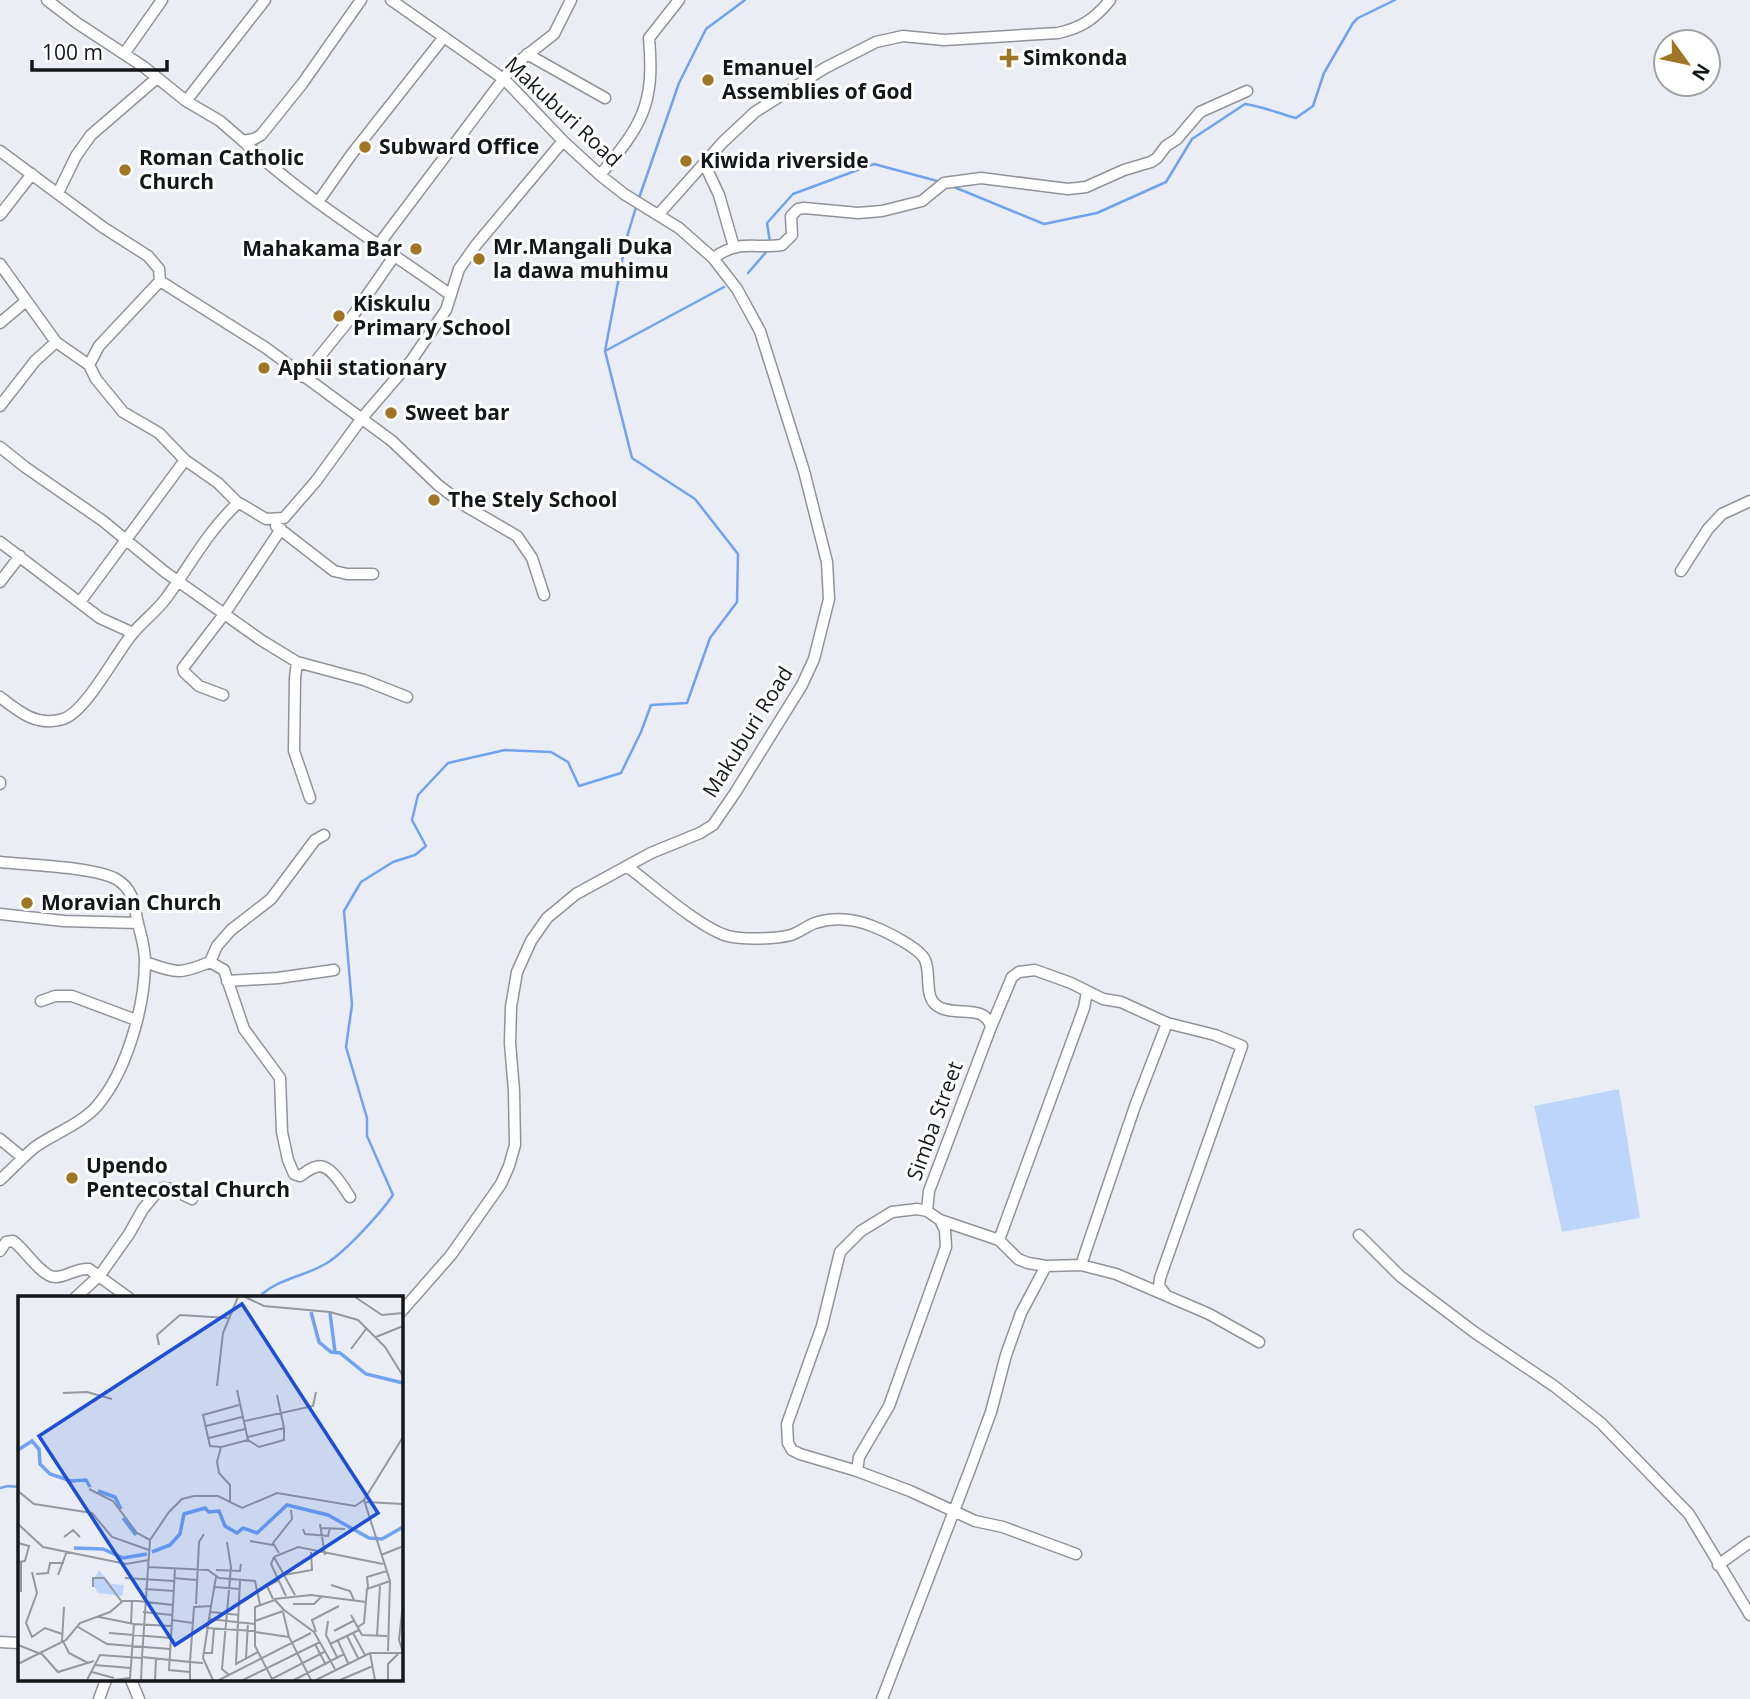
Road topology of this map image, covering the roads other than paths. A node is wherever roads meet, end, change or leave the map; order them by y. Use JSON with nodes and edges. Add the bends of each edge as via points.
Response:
{"nodes":[{"id":1,"x":47,"y":0,"type":"edge"},
{"id":2,"x":162,"y":0,"type":"edge"},
{"id":3,"x":265,"y":0,"type":"edge"},
{"id":4,"x":361,"y":0,"type":"edge"},
{"id":5,"x":391,"y":0,"type":"edge"},
{"id":6,"x":571,"y":0,"type":"edge"},
{"id":7,"x":679,"y":0,"type":"edge"},
{"id":8,"x":1110,"y":0,"type":"edge"},
{"id":9,"x":60,"y":4,"type":"edge"},
{"id":10,"x":444,"y":37,"type":"junction"},
{"id":11,"x":124,"y":54,"type":"junction"},
{"id":12,"x":527,"y":54,"type":"junction"},
{"id":13,"x":157,"y":78,"type":"junction"},
{"id":14,"x":505,"y":80,"type":"junction"},
{"id":15,"x":1247,"y":91,"type":"dead end"},
{"id":16,"x":605,"y":98,"type":"dead end"},
{"id":17,"x":186,"y":101,"type":"junction"},
{"id":18,"x":243,"y":141,"type":"junction"},
{"id":19,"x":563,"y":142,"type":"junction"},
{"id":20,"x":0,"y":151,"type":"edge"},
{"id":21,"x":704,"y":163,"type":"junction"},
{"id":22,"x":32,"y":174,"type":"junction"},
{"id":23,"x":600,"y":175,"type":"junction"},
{"id":24,"x":58,"y":193,"type":"junction"},
{"id":25,"x":318,"y":202,"type":"junction"},
{"id":26,"x":0,"y":215,"type":"edge"},
{"id":27,"x":658,"y":215,"type":"junction"},
{"id":28,"x":379,"y":244,"type":"junction"},
{"id":29,"x":734,"y":247,"type":"junction"},
{"id":30,"x":395,"y":255,"type":"junction"},
{"id":31,"x":713,"y":258,"type":"junction"},
{"id":32,"x":0,"y":264,"type":"edge"},
{"id":33,"x":160,"y":281,"type":"junction"},
{"id":34,"x":451,"y":295,"type":"junction"},
{"id":35,"x":26,"y":301,"type":"junction"},
{"id":36,"x":0,"y":323,"type":"edge"},
{"id":37,"x":56,"y":342,"type":"junction"},
{"id":38,"x":89,"y":365,"type":"junction"},
{"id":39,"x":303,"y":377,"type":"junction"},
{"id":40,"x":0,"y":406,"type":"edge"},
{"id":41,"x":362,"y":418,"type":"junction"},
{"id":42,"x":0,"y":447,"type":"edge"},
{"id":43,"x":185,"y":460,"type":"junction"},
{"id":44,"x":1750,"y":501,"type":"edge"},
{"id":45,"x":238,"y":503,"type":"junction"},
{"id":46,"x":266,"y":519,"type":"junction"},
{"id":47,"x":281,"y":529,"type":"junction"},
{"id":48,"x":126,"y":541,"type":"junction"},
{"id":49,"x":0,"y":542,"type":"edge"},
{"id":50,"x":20,"y":556,"type":"junction"},
{"id":51,"x":1682,"y":571,"type":"dead end"},
{"id":52,"x":373,"y":574,"type":"dead end"},
{"id":53,"x":176,"y":581,"type":"junction"},
{"id":54,"x":0,"y":582,"type":"edge"},
{"id":55,"x":544,"y":595,"type":"dead end"},
{"id":56,"x":80,"y":602,"type":"junction"},
{"id":57,"x":225,"y":613,"type":"junction"},
{"id":58,"x":133,"y":633,"type":"junction"},
{"id":59,"x":297,"y":662,"type":"junction"},
{"id":60,"x":223,"y":695,"type":"dead end"},
{"id":61,"x":0,"y":697,"type":"edge"},
{"id":62,"x":407,"y":697,"type":"dead end"},
{"id":63,"x":310,"y":798,"type":"dead end"},
{"id":64,"x":324,"y":835,"type":"dead end"},
{"id":65,"x":0,"y":862,"type":"edge"},
{"id":66,"x":628,"y":867,"type":"junction"},
{"id":67,"x":0,"y":914,"type":"edge"},
{"id":68,"x":138,"y":923,"type":"junction"},
{"id":69,"x":145,"y":962,"type":"junction"},
{"id":70,"x":210,"y":962,"type":"junction"},
{"id":71,"x":334,"y":970,"type":"dead end"},
{"id":72,"x":227,"y":981,"type":"junction"},
{"id":73,"x":1087,"y":992,"type":"junction"},
{"id":74,"x":41,"y":1000,"type":"dead end"},
{"id":75,"x":136,"y":1020,"type":"junction"},
{"id":76,"x":1167,"y":1023,"type":"junction"},
{"id":77,"x":991,"y":1027,"type":"junction"},
{"id":78,"x":0,"y":1139,"type":"edge"},
{"id":79,"x":23,"y":1158,"type":"junction"},
{"id":80,"x":0,"y":1180,"type":"edge"},
{"id":81,"x":351,"y":1197,"type":"dead end"},
{"id":82,"x":192,"y":1199,"type":"dead end"},
{"id":83,"x":927,"y":1211,"type":"junction"},
{"id":84,"x":940,"y":1220,"type":"junction"},
{"id":85,"x":1359,"y":1235,"type":"dead end"},
{"id":86,"x":999,"y":1240,"type":"junction"},
{"id":87,"x":0,"y":1251,"type":"edge"},
{"id":88,"x":1081,"y":1265,"type":"junction"},
{"id":89,"x":1046,"y":1266,"type":"junction"},
{"id":90,"x":100,"y":1275,"type":"junction"},
{"id":91,"x":77,"y":1296,"type":"edge"},
{"id":92,"x":126,"y":1296,"type":"edge"},
{"id":93,"x":1168,"y":1297,"type":"junction"},
{"id":94,"x":402,"y":1311,"type":"edge"},
{"id":95,"x":1259,"y":1342,"type":"dead end"},
{"id":96,"x":857,"y":1471,"type":"junction"},
{"id":97,"x":954,"y":1511,"type":"junction"},
{"id":98,"x":1750,"y":1542,"type":"edge"},
{"id":99,"x":1076,"y":1554,"type":"dead end"},
{"id":100,"x":1718,"y":1565,"type":"junction"},
{"id":101,"x":1750,"y":1615,"type":"edge"},
{"id":102,"x":0,"y":1642,"type":"edge"},
{"id":103,"x":18,"y":1643,"type":"edge"},
{"id":104,"x":105,"y":1682,"type":"edge"},
{"id":105,"x":132,"y":1682,"type":"edge"},
{"id":106,"x":99,"y":1699,"type":"edge"},
{"id":107,"x":139,"y":1699,"type":"edge"},
{"id":108,"x":882,"y":1699,"type":"edge"}],
"edges":[{"from":1,"to":9,"type":"street"},
{"from":2,"to":11,"type":"street"},
{"from":3,"to":17,"type":"street"},
{"from":4,"to":18,"type":"street","via":[[261,135]]},
{"from":5,"to":10,"type":"street","name":"Makuburi Road"},
{"from":6,"to":12,"type":"street","via":[[554,34]]},
{"from":7,"to":23,"type":"street","via":[[649,38],[650,90],[644,110]]},
{"from":8,"to":21,"type":"street","via":[[1092,19],[1058,33],[944,40],[903,37],[876,42],[755,112]]},
{"from":9,"to":11,"type":"street"},
{"from":10,"to":14,"type":"street","name":"Makuburi Road"},
{"from":10,"to":25,"type":"street"},
{"from":11,"to":13,"type":"street"},
{"from":12,"to":14,"type":"street"},
{"from":12,"to":16,"type":"street"},
{"from":13,"to":17,"type":"street"},
{"from":13,"to":24,"type":"street","via":[[91,135]]},
{"from":14,"to":19,"type":"street","name":"Makuburi Road"},
{"from":14,"to":28,"type":"street"},
{"from":15,"to":29,"type":"street","via":[[1200,112],[1157,158],[1086,187],[1068,189],[987,178],[951,181],[922,201],[882,211],[798,209],[791,216],[792,235],[782,245]]},
{"from":17,"to":18,"type":"street"},
{"from":18,"to":25,"type":"street"},
{"from":19,"to":23,"type":"street","name":"Makuburi Road"},
{"from":19,"to":34,"type":"street","via":[[476,245],[459,269]]},
{"from":20,"to":22,"type":"street"},
{"from":21,"to":27,"type":"street"},
{"from":21,"to":29,"type":"street"},
{"from":22,"to":24,"type":"street"},
{"from":22,"to":26,"type":"street"},
{"from":23,"to":27,"type":"street","name":"Makuburi Road"},
{"from":24,"to":33,"type":"street","via":[[148,256],[159,269]]},
{"from":25,"to":28,"type":"street"},
{"from":27,"to":31,"type":"street","name":"Makuburi Road"},
{"from":28,"to":30,"type":"street"},
{"from":29,"to":31,"type":"street"},
{"from":30,"to":34,"type":"street"},
{"from":30,"to":39,"type":"street"},
{"from":31,"to":66,"type":"street","name":"Makuburi Road","via":[[760,331],[804,471],[827,562],[829,599],[814,659],[802,685],[713,825]]},
{"from":32,"to":35,"type":"street"},
{"from":33,"to":38,"type":"street","via":[[99,346]]},
{"from":33,"to":39,"type":"street"},
{"from":34,"to":41,"type":"street","via":[[411,361]]},
{"from":35,"to":36,"type":"street"},
{"from":35,"to":37,"type":"street"},
{"from":37,"to":38,"type":"street"},
{"from":37,"to":40,"type":"street"},
{"from":38,"to":43,"type":"street","via":[[123,412],[159,433]]},
{"from":39,"to":41,"type":"street"},
{"from":41,"to":46,"type":"street","via":[[284,517]]},
{"from":41,"to":55,"type":"street","via":[[438,485],[517,536],[532,558]]},
{"from":42,"to":48,"type":"street"},
{"from":43,"to":45,"type":"street"},
{"from":43,"to":48,"type":"street"},
{"from":44,"to":51,"type":"street","via":[[1722,514],[1707,529]]},
{"from":45,"to":46,"type":"street"},
{"from":45,"to":53,"type":"street","via":[[215,524]]},
{"from":46,"to":47,"type":"street"},
{"from":47,"to":52,"type":"street","via":[[334,571]]},
{"from":47,"to":57,"type":"street"},
{"from":48,"to":53,"type":"street"},
{"from":48,"to":56,"type":"street"},
{"from":49,"to":50,"type":"street"},
{"from":50,"to":54,"type":"street"},
{"from":50,"to":56,"type":"street"},
{"from":53,"to":57,"type":"street"},
{"from":53,"to":58,"type":"street","via":[[155,612]]},
{"from":56,"to":58,"type":"street","via":[[100,618]]},
{"from":57,"to":59,"type":"street"},
{"from":57,"to":60,"type":"street","via":[[183,670],[199,686]]},
{"from":58,"to":61,"type":"street","via":[[70,717],[44,722],[25,716]]},
{"from":59,"to":62,"type":"street"},
{"from":59,"to":63,"type":"street","via":[[294,751]]},
{"from":64,"to":70,"type":"street","via":[[315,840],[271,900],[230,930]]},
{"from":65,"to":68,"type":"street","via":[[107,874],[132,894]]},
{"from":66,"to":77,"type":"street","via":[[716,932],[734,937],[782,936],[840,919],[871,926],[926,960],[934,1003],[942,1009],[981,1013]]},
{"from":66,"to":94,"type":"street","name":"Makuburi Road","via":[[576,894],[547,918],[531,941],[517,972],[512,1007],[514,1145],[509,1166],[452,1255]]},
{"from":67,"to":68,"type":"street"},
{"from":68,"to":69,"type":"street"},
{"from":69,"to":70,"type":"street","via":[[175,972]]},
{"from":69,"to":75,"type":"street"},
{"from":70,"to":72,"type":"street","via":[[223,970]]},
{"from":71,"to":72,"type":"street"},
{"from":72,"to":81,"type":"street","via":[[244,1029],[280,1078],[282,1132],[295,1174],[323,1166]]},
{"from":73,"to":76,"type":"street"},
{"from":73,"to":77,"type":"street","name":"Simba Street","via":[[1035,970],[1019,972]]},
{"from":73,"to":86,"type":"street"},
{"from":74,"to":75,"type":"street","via":[[72,996]]},
{"from":75,"to":79,"type":"street","via":[[122,1066],[104,1097],[84,1117]]},
{"from":76,"to":88,"type":"street"},
{"from":76,"to":93,"type":"street","via":[[1242,1046],[1160,1278]]},
{"from":77,"to":83,"type":"street","name":"Simba Street","via":[[929,1191]]},
{"from":78,"to":79,"type":"street"},
{"from":79,"to":80,"type":"street"},
{"from":82,"to":90,"type":"street","via":[[171,1189],[157,1192]]},
{"from":83,"to":84,"type":"street","name":"Simba Street"},
{"from":83,"to":96,"type":"street","via":[[891,1212],[861,1231],[840,1252],[822,1326],[787,1424],[792,1450]]},
{"from":84,"to":86,"type":"street","name":"Simba Street"},
{"from":84,"to":96,"type":"street","via":[[946,1247],[889,1406],[859,1457]]},
{"from":85,"to":100,"type":"street","via":[[1408,1283],[1601,1423],[1689,1514]]},
{"from":86,"to":89,"type":"street","name":"Simba Street","via":[[1018,1259]]},
{"from":87,"to":90,"type":"street","via":[[13,1241],[54,1278],[82,1269]]},
{"from":88,"to":89,"type":"street","name":"Simba Street"},
{"from":88,"to":93,"type":"street","name":"Simba Street"},
{"from":89,"to":97,"type":"street","via":[[1021,1313]]},
{"from":90,"to":91,"type":"street"},
{"from":90,"to":92,"type":"street"},
{"from":93,"to":95,"type":"street","name":"Simba Street"},
{"from":96,"to":97,"type":"street"},
{"from":97,"to":99,"type":"street"},
{"from":97,"to":108,"type":"street"},
{"from":98,"to":100,"type":"street"},
{"from":100,"to":101,"type":"street"},
{"from":102,"to":103,"type":"street"},
{"from":104,"to":106,"type":"street"},
{"from":105,"to":107,"type":"street"}]}
